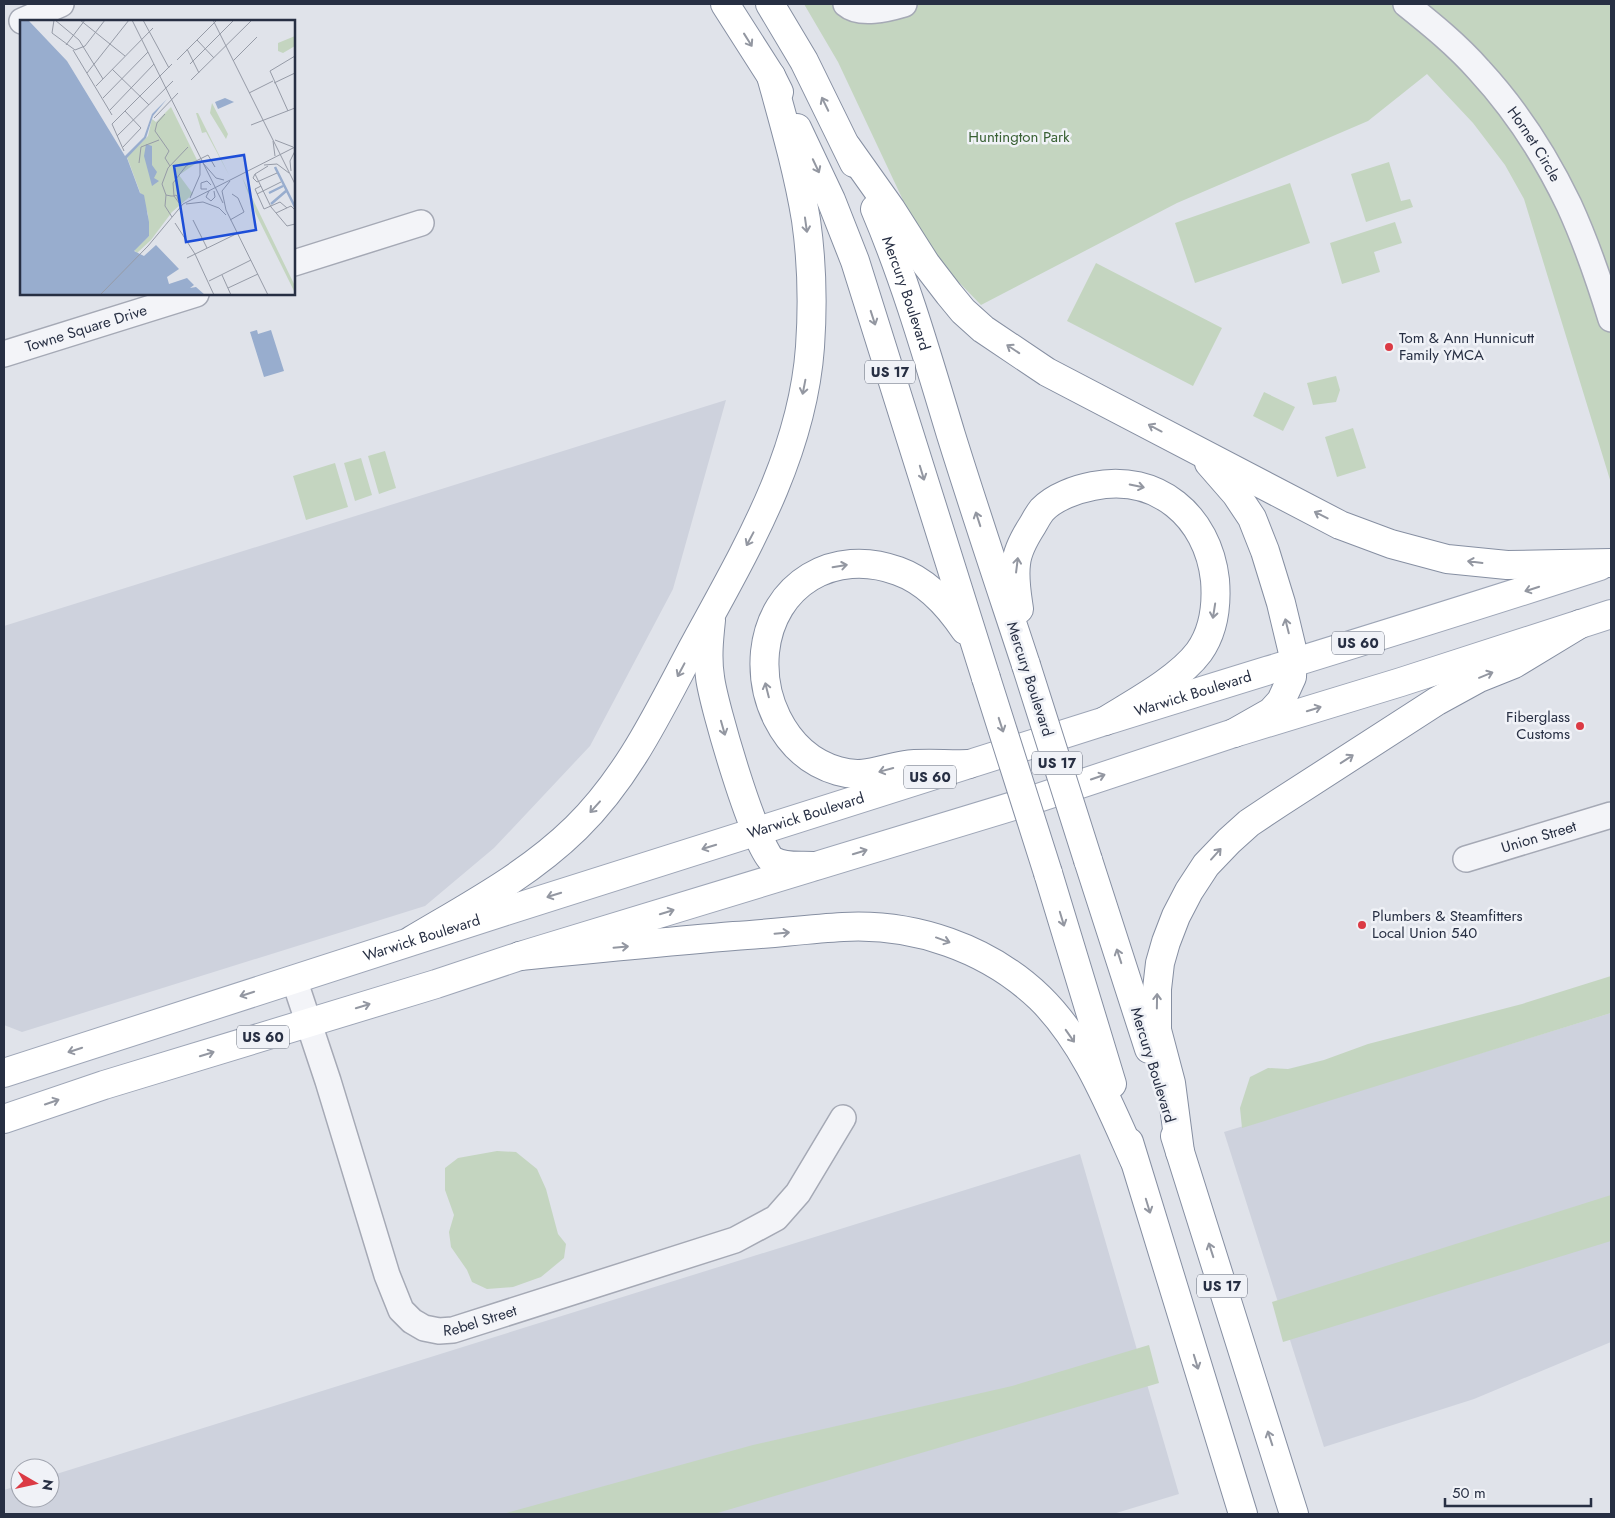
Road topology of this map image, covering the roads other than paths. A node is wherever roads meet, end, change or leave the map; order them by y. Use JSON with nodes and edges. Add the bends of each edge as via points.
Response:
{"nodes":[{"id":1,"x":61,"y":4,"type":"edge"},
{"id":2,"x":725,"y":4,"type":"edge"},
{"id":3,"x":770,"y":4,"type":"edge"},
{"id":4,"x":846,"y":4,"type":"edge"},
{"id":5,"x":904,"y":4,"type":"edge"},
{"id":6,"x":1406,"y":4,"type":"edge"},
{"id":7,"x":24,"y":20,"type":"edge"},
{"id":8,"x":20,"y":22,"type":"edge"},
{"id":9,"x":4,"y":30,"type":"edge"},
{"id":10,"x":771,"y":76,"type":"junction"},
{"id":11,"x":847,"y":147,"type":"junction"},
{"id":12,"x":421,"y":223,"type":"dead end"},
{"id":13,"x":295,"y":263,"type":"edge"},
{"id":14,"x":193,"y":295,"type":"edge"},
{"id":15,"x":1611,"y":319,"type":"edge"},
{"id":16,"x":4,"y":354,"type":"edge"},
{"id":17,"x":1198,"y":450,"type":"junction"},
{"id":18,"x":1611,"y":563,"type":"edge"},
{"id":19,"x":712,"y":612,"type":"junction"},
{"id":20,"x":1611,"y":614,"type":"edge"},
{"id":21,"x":1580,"y":624,"type":"junction"},
{"id":22,"x":976,"y":647,"type":"junction"},
{"id":23,"x":1294,"y":663,"type":"junction"},
{"id":24,"x":1026,"y":665,"type":"junction"},
{"id":25,"x":1104,"y":721,"type":"junction"},
{"id":26,"x":1234,"y":733,"type":"junction"},
{"id":27,"x":969,"y":764,"type":"junction"},
{"id":28,"x":1611,"y":815,"type":"edge"},
{"id":29,"x":756,"y":832,"type":"junction"},
{"id":30,"x":1466,"y":859,"type":"dead end"},
{"id":31,"x":813,"y":866,"type":"junction"},
{"id":32,"x":412,"y":940,"type":"junction"},
{"id":33,"x":520,"y":956,"type":"junction"},
{"id":34,"x":294,"y":979,"type":"junction"},
{"id":35,"x":310,"y":1023,"type":"junction"},
{"id":36,"x":4,"y":1072,"type":"edge"},
{"id":37,"x":1166,"y":1085,"type":"junction"},
{"id":38,"x":1113,"y":1103,"type":"junction"},
{"id":39,"x":4,"y":1116,"type":"edge"},
{"id":40,"x":843,"y":1118,"type":"dead end"},
{"id":41,"x":1240,"y":1506,"type":"edge"},
{"id":42,"x":1294,"y":1514,"type":"edge"}],
"edges":[{"from":1,"to":7,"type":"street"},
{"from":2,"to":10,"type":"main road","number":"US 17","one_way":true},
{"from":11,"to":3,"type":"main road","name":"Mercury Boulevard","number":"US 17","one_way":true,"via":[[804,61]]},
{"from":4,"to":5,"type":"street","via":[[860,11]]},
{"from":6,"to":15,"type":"street","name":"Hornet Circle","via":[[1439,30],[1478,69],[1539,151],[1569,204]]},
{"from":8,"to":9,"type":"street"},
{"from":10,"to":19,"type":"main road","one_way":true,"via":[[805,218],[812,285],[810,350],[798,416],[776,487]]},
{"from":10,"to":22,"type":"main road","number":"US 17","one_way":true,"via":[[831,200],[855,261]]},
{"from":17,"to":11,"type":"main road","one_way":true,"via":[[1047,372],[983,328],[964,311],[932,272]]},
{"from":24,"to":11,"type":"main road","name":"Mercury Boulevard","number":"US 17","one_way":true,"via":[[907,292],[879,217]]},
{"from":12,"to":13,"type":"street"},
{"from":14,"to":16,"type":"street","name":"Towne Square Drive"},
{"from":18,"to":17,"type":"main road","one_way":true,"via":[[1506,565],[1417,552],[1340,524]]},
{"from":23,"to":17,"type":"main road","one_way":true,"via":[[1281,603],[1252,518]]},
{"from":18,"to":23,"type":"main road","name":"Warwick Boulevard","number":"US 60","one_way":true},
{"from":19,"to":29,"type":"main road","one_way":true,"via":[[708,649],[710,677],[724,734]]},
{"from":19,"to":32,"type":"main road","one_way":true,"via":[[625,770],[599,804],[540,860]]},
{"from":20,"to":21,"type":"main road","number":"US 60"},
{"from":26,"to":21,"type":"main road","number":"US 60","one_way":true},
{"from":37,"to":21,"type":"main road","one_way":true,"via":[[1157,1030],[1160,963],[1176,916],[1206,866],[1249,823],[1287,798],[1437,701],[1514,664]]},
{"from":27,"to":22,"type":"main road","one_way":true,"via":[[905,765],[866,774],[825,767],[802,752],[783,730],[772,708],[764,661],[772,621],[796,586],[827,569],[858,564],[900,571],[927,587],[960,621]]},
{"from":22,"to":38,"type":"main road","number":"US 17","one_way":true,"bridge":true,"via":[[1048,873]]},
{"from":23,"to":25,"type":"main road","name":"Warwick Boulevard","number":"US 60"},
{"from":23,"to":26,"type":"main road","via":[[1292,677],[1281,701],[1271,712]]},
{"from":24,"to":25,"type":"main road","one_way":true,"via":[[1016,563],[1026,534],[1043,509],[1081,488],[1104,484],[1137,485],[1169,499],[1195,526],[1211,558],[1216,591],[1212,624],[1198,652],[1178,674]]},
{"from":37,"to":24,"type":"main road","name":"Mercury Boulevard","number":"US 17","one_way":true,"bridge":true,"via":[[1088,860]]},
{"from":25,"to":27,"type":"main road","name":"Warwick Boulevard","number":"US 60"},
{"from":31,"to":26,"type":"main road","number":"US 60","one_way":true,"via":[[1023,803]]},
{"from":27,"to":29,"type":"main road","name":"Warwick Boulevard","number":"US 60"},
{"from":28,"to":30,"type":"street","name":"Union Street"},
{"from":29,"to":31,"type":"main road","via":[[772,860],[781,864]]},
{"from":29,"to":32,"type":"main road","name":"Warwick Boulevard","number":"US 60","one_way":true},
{"from":33,"to":31,"type":"main road","number":"US 60","one_way":true},
{"from":32,"to":34,"type":"main road","name":"Warwick Boulevard","number":"US 60"},
{"from":35,"to":33,"type":"main road","number":"US 60","one_way":true},
{"from":33,"to":38,"type":"main road","one_way":true,"via":[[844,927],[900,930],[937,938],[985,958],[1040,998],[1080,1049]]},
{"from":34,"to":35,"type":"street","name":"Rebel Street"},
{"from":34,"to":36,"type":"main road","name":"Warwick Boulevard","number":"US 60","one_way":true},
{"from":39,"to":35,"type":"main road","number":"US 60","one_way":true},
{"from":35,"to":40,"type":"street","name":"Rebel Street","via":[[387,1275],[402,1310],[412,1321],[439,1331],[454,1330],[735,1240],[776,1218],[798,1193]]},
{"from":42,"to":37,"type":"main road","number":"US 17","one_way":true,"via":[[1180,1152]]},
{"from":38,"to":41,"type":"main road","number":"US 17","one_way":true,"via":[[1134,1160]]}]}
